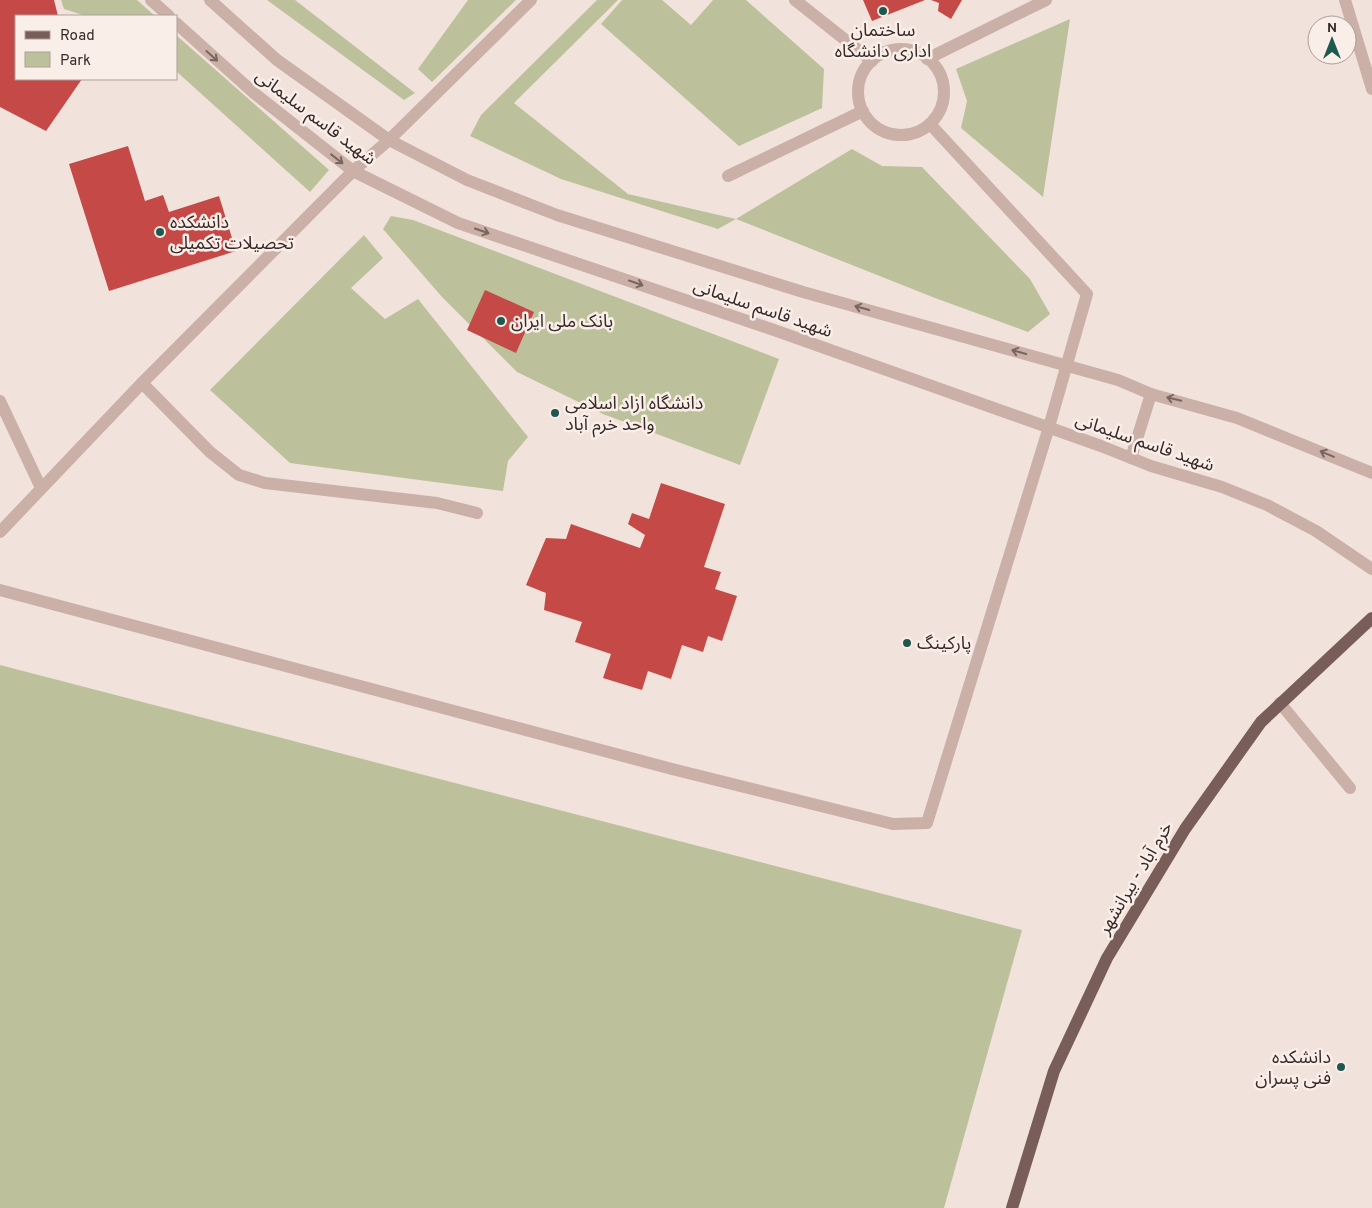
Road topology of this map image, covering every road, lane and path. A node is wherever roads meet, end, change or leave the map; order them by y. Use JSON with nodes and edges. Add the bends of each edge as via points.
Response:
{"nodes":[{"id":1,"x":151,"y":0,"type":"edge"},
{"id":2,"x":210,"y":0,"type":"edge"},
{"id":3,"x":531,"y":0,"type":"edge"},
{"id":4,"x":795,"y":0,"type":"edge"},
{"id":5,"x":1046,"y":0,"type":"edge"},
{"id":6,"x":1346,"y":0,"type":"edge"},
{"id":7,"x":168,"y":15,"type":"edge"},
{"id":8,"x":178,"y":25,"type":"edge"},
{"id":9,"x":927,"y":58,"type":"junction"},
{"id":10,"x":872,"y":61,"type":"junction"},
{"id":11,"x":1372,"y":89,"type":"edge"},
{"id":12,"x":862,"y":111,"type":"junction"},
{"id":13,"x":930,"y":124,"type":"junction"},
{"id":14,"x":389,"y":140,"type":"junction"},
{"id":15,"x":353,"y":172,"type":"junction"},
{"id":16,"x":728,"y":176,"type":"dead end"},
{"id":17,"x":1068,"y":366,"type":"junction"},
{"id":18,"x":142,"y":382,"type":"junction"},
{"id":19,"x":1151,"y":394,"type":"junction"},
{"id":20,"x":0,"y":401,"type":"edge"},
{"id":21,"x":1049,"y":427,"type":"junction"},
{"id":22,"x":1130,"y":458,"type":"junction"},
{"id":23,"x":1372,"y":473,"type":"edge"},
{"id":24,"x":41,"y":488,"type":"junction"},
{"id":25,"x":477,"y":513,"type":"dead end"},
{"id":26,"x":0,"y":532,"type":"edge"},
{"id":27,"x":1372,"y":569,"type":"edge"},
{"id":28,"x":0,"y":590,"type":"edge"},
{"id":29,"x":1372,"y":618,"type":"edge"},
{"id":30,"x":1280,"y":703,"type":"junction"},
{"id":31,"x":1350,"y":788,"type":"dead end"},
{"id":32,"x":1012,"y":1208,"type":"edge"}],
"edges":[{"from":1,"to":7,"type":"street"},
{"from":2,"to":14,"type":"street","name":"شهید قاسم سلیمانی","via":[[276,60]]},
{"from":3,"to":14,"type":"street"},
{"from":4,"to":10,"type":"street"},
{"from":5,"to":9,"type":"street"},
{"from":6,"to":11,"type":"street"},
{"from":8,"to":15,"type":"street","name":"شهید قاسم سلیمانی","one_way":true,"via":[[254,93]]},
{"from":9,"to":10,"type":"street","via":[[910,50],[896,49]]},
{"from":9,"to":13,"type":"street","via":[[940,75],[944,88],[938,114]]},
{"from":10,"to":12,"type":"street","via":[[859,84]]},
{"from":12,"to":13,"type":"street","via":[[880,130],[893,134],[906,135]]},
{"from":12,"to":16,"type":"street"},
{"from":13,"to":17,"type":"street","via":[[1087,294]]},
{"from":14,"to":15,"type":"street"},
{"from":17,"to":14,"type":"street","name":"شهید قاسم سلیمانی","one_way":true,"via":[[803,292],[557,215],[467,180]]},
{"from":15,"to":18,"type":"street"},
{"from":15,"to":21,"type":"street","name":"شهید قاسم سلیمانی","one_way":true,"via":[[458,223]]},
{"from":17,"to":19,"type":"street","name":"شهید قاسم سلیمانی","via":[[1118,380]]},
{"from":17,"to":21,"type":"street"},
{"from":18,"to":24,"type":"street"},
{"from":18,"to":25,"type":"street","via":[[210,452],[239,475],[265,484],[437,503]]},
{"from":19,"to":22,"type":"street"},
{"from":23,"to":19,"type":"street","name":"شهید قاسم سلیمانی","one_way":true,"via":[[1237,418]]},
{"from":20,"to":24,"type":"street"},
{"from":21,"to":22,"type":"street","name":"شهید قاسم سلیمانی"},
{"from":21,"to":28,"type":"street","via":[[927,823],[893,824],[672,769]]},
{"from":22,"to":27,"type":"street","name":"شهید قاسم سلیمانی","via":[[1267,505]]},
{"from":24,"to":26,"type":"street"},
{"from":29,"to":30,"type":"main road","name":"خرم آباد - بیرانشهر"},
{"from":30,"to":31,"type":"street"},
{"from":30,"to":32,"type":"main road","name":"خرم آباد - بیرانشهر","via":[[1261,722],[1185,829],[1107,958],[1054,1071]]}]}
